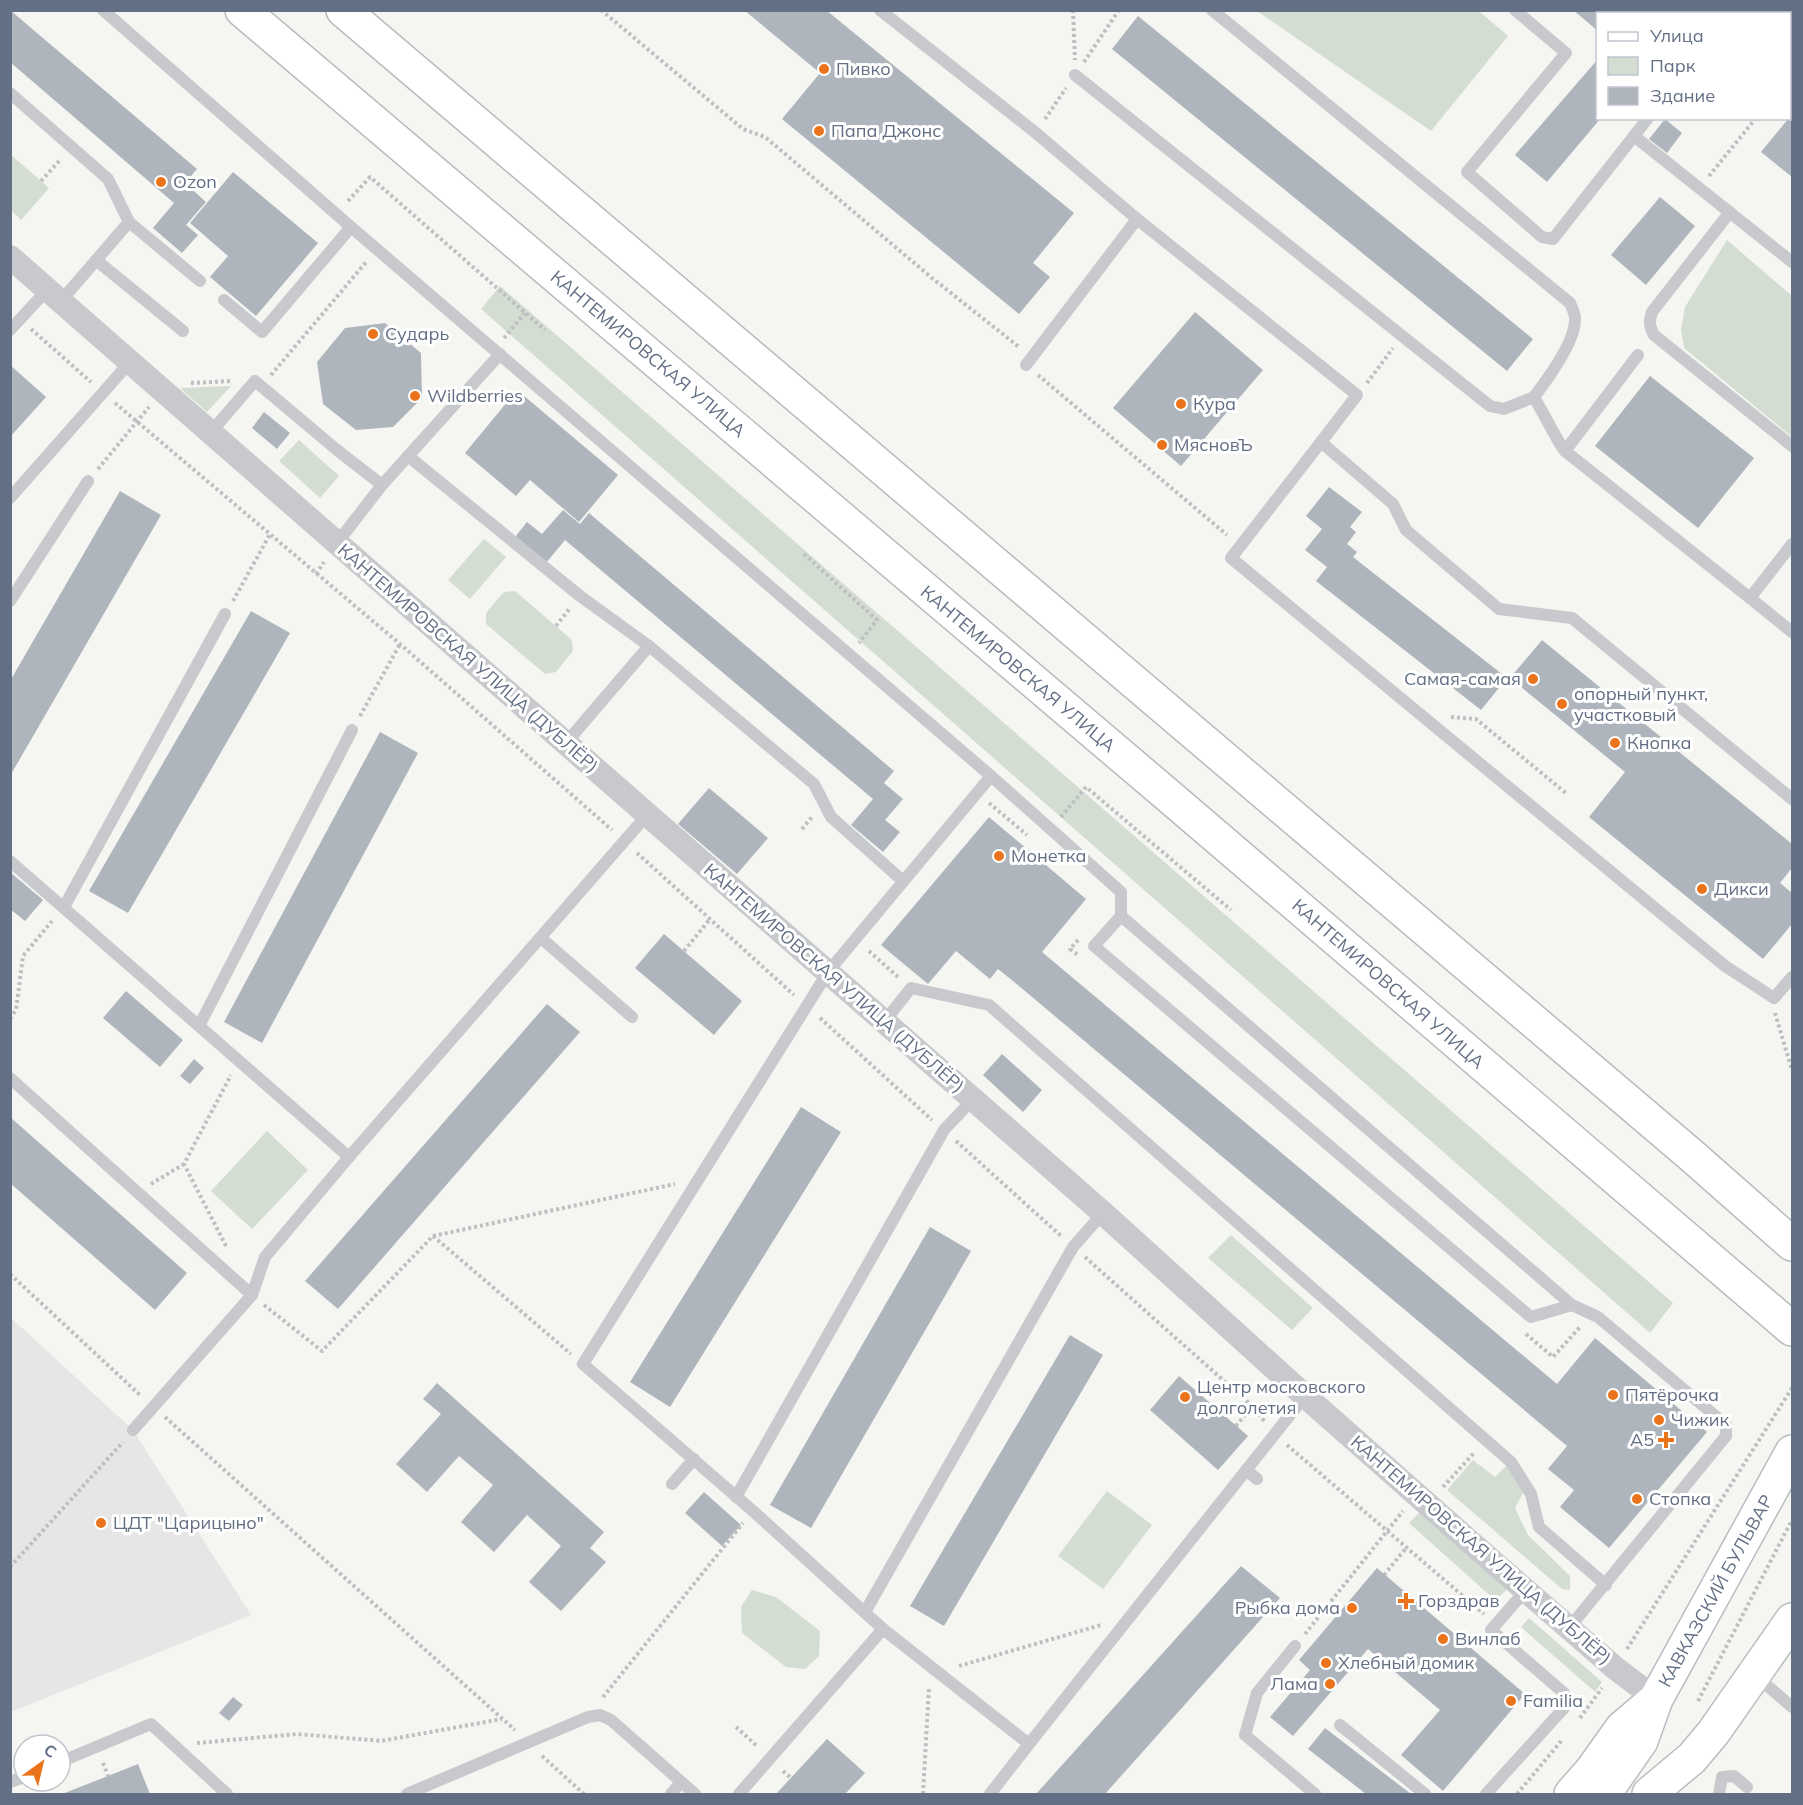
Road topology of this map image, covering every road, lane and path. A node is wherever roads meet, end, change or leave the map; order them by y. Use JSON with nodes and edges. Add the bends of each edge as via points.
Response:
{"nodes":[{"id":1,"x":103,"y":10,"type":"edge"},
{"id":2,"x":242,"y":10,"type":"edge"},
{"id":3,"x":343,"y":10,"type":"edge"},
{"id":4,"x":601,"y":10,"type":"edge"},
{"id":5,"x":880,"y":10,"type":"edge"},
{"id":6,"x":1073,"y":10,"type":"edge"},
{"id":7,"x":1119,"y":10,"type":"edge"},
{"id":8,"x":1212,"y":10,"type":"edge"},
{"id":9,"x":1515,"y":10,"type":"edge"},
{"id":10,"x":1075,"y":75,"type":"junction"},
{"id":11,"x":10,"y":93,"type":"edge"},
{"id":12,"x":1646,"y":120,"type":"edge"},
{"id":13,"x":1754,"y":120,"type":"edge"},
{"id":14,"x":1036,"y":133,"type":"junction"},
{"id":15,"x":1634,"y":136,"type":"junction"},
{"id":16,"x":71,"y":147,"type":"junction"},
{"id":17,"x":41,"y":182,"type":"dead end"},
{"id":18,"x":1700,"y":188,"type":"junction"},
{"id":19,"x":1730,"y":212,"type":"junction"},
{"id":20,"x":337,"y":214,"type":"junction"},
{"id":21,"x":1137,"y":219,"type":"junction"},
{"id":22,"x":129,"y":222,"type":"junction"},
{"id":23,"x":351,"y":227,"type":"junction"},
{"id":24,"x":10,"y":257,"type":"edge"},
{"id":25,"x":370,"y":257,"type":"dead end"},
{"id":26,"x":96,"y":260,"type":"junction"},
{"id":27,"x":1792,"y":262,"type":"edge"},
{"id":28,"x":200,"y":280,"type":"dead end"},
{"id":29,"x":54,"y":296,"type":"junction"},
{"id":30,"x":224,"y":300,"type":"dead end"},
{"id":31,"x":525,"y":313,"type":"junction"},
{"id":32,"x":20,"y":320,"type":"junction"},
{"id":33,"x":10,"y":330,"type":"edge"},
{"id":34,"x":545,"y":330,"type":"dead end"},
{"id":35,"x":183,"y":331,"type":"dead end"},
{"id":36,"x":1402,"y":336,"type":"junction"},
{"id":37,"x":498,"y":352,"type":"junction"},
{"id":38,"x":1638,"y":355,"type":"dead end"},
{"id":39,"x":1029,"y":361,"type":"junction"},
{"id":40,"x":130,"y":362,"type":"junction"},
{"id":41,"x":180,"y":384,"type":"dead end"},
{"id":42,"x":255,"y":387,"type":"junction"},
{"id":43,"x":103,"y":393,"type":"junction"},
{"id":44,"x":1357,"y":395,"type":"junction"},
{"id":45,"x":1534,"y":397,"type":"junction"},
{"id":46,"x":137,"y":422,"type":"junction"},
{"id":47,"x":211,"y":432,"type":"junction"},
{"id":48,"x":1321,"y":442,"type":"junction"},
{"id":49,"x":1792,"y":446,"type":"edge"},
{"id":50,"x":1564,"y":451,"type":"junction"},
{"id":51,"x":408,"y":456,"type":"junction"},
{"id":52,"x":88,"y":481,"type":"joint"},
{"id":53,"x":382,"y":484,"type":"junction"},
{"id":54,"x":10,"y":498,"type":"edge"},
{"id":55,"x":270,"y":534,"type":"junction"},
{"id":56,"x":336,"y":543,"type":"junction"},
{"id":57,"x":1792,"y":544,"type":"edge"},
{"id":58,"x":1240,"y":546,"type":"junction"},
{"id":59,"x":804,"y":554,"type":"dead end"},
{"id":60,"x":1750,"y":598,"type":"junction"},
{"id":61,"x":10,"y":601,"type":"edge"},
{"id":62,"x":225,"y":615,"type":"joint"},
{"id":63,"x":1792,"y":632,"type":"edge"},
{"id":64,"x":400,"y":644,"type":"junction"},
{"id":65,"x":649,"y":646,"type":"junction"},
{"id":66,"x":849,"y":654,"type":"junction"},
{"id":67,"x":1421,"y":714,"type":"junction"},
{"id":68,"x":352,"y":730,"type":"joint"},
{"id":69,"x":566,"y":743,"type":"junction"},
{"id":70,"x":991,"y":776,"type":"junction"},
{"id":71,"x":1567,"y":794,"type":"dead end"},
{"id":72,"x":1792,"y":799,"type":"edge"},
{"id":73,"x":647,"y":815,"type":"junction"},
{"id":74,"x":1050,"y":830,"type":"junction"},
{"id":75,"x":624,"y":840,"type":"junction"},
{"id":76,"x":10,"y":861,"type":"edge"},
{"id":77,"x":903,"y":881,"type":"junction"},
{"id":78,"x":64,"y":907,"type":"junction"},
{"id":79,"x":1231,"y":910,"type":"dead end"},
{"id":80,"x":1120,"y":916,"type":"junction"},
{"id":81,"x":710,"y":919,"type":"junction"},
{"id":82,"x":541,"y":938,"type":"junction"},
{"id":83,"x":684,"y":951,"type":"dead end"},
{"id":84,"x":828,"y":972,"type":"junction"},
{"id":85,"x":1792,"y":977,"type":"edge"},
{"id":86,"x":1774,"y":998,"type":"junction"},
{"id":87,"x":807,"y":1006,"type":"junction"},
{"id":88,"x":632,"y":1017,"type":"dead end"},
{"id":89,"x":10,"y":1019,"type":"edge"},
{"id":90,"x":884,"y":1022,"type":"junction"},
{"id":91,"x":199,"y":1026,"type":"junction"},
{"id":92,"x":239,"y":1061,"type":"junction"},
{"id":93,"x":1792,"y":1070,"type":"edge"},
{"id":94,"x":10,"y":1078,"type":"edge"},
{"id":95,"x":973,"y":1099,"type":"junction"},
{"id":96,"x":944,"y":1130,"type":"junction"},
{"id":97,"x":349,"y":1157,"type":"junction"},
{"id":98,"x":184,"y":1164,"type":"junction"},
{"id":99,"x":697,"y":1180,"type":"junction"},
{"id":100,"x":138,"y":1192,"type":"junction"},
{"id":101,"x":1103,"y":1213,"type":"junction"},
{"id":102,"x":433,"y":1236,"type":"junction"},
{"id":103,"x":1792,"y":1244,"type":"edge"},
{"id":104,"x":1073,"y":1247,"type":"junction"},
{"id":105,"x":231,"y":1255,"type":"dead end"},
{"id":106,"x":10,"y":1274,"type":"edge"},
{"id":107,"x":252,"y":1295,"type":"junction"},
{"id":108,"x":1572,"y":1305,"type":"junction"},
{"id":109,"x":1792,"y":1329,"type":"edge"},
{"id":110,"x":584,"y":1364,"type":"junction"},
{"id":111,"x":1792,"y":1388,"type":"edge"},
{"id":112,"x":1305,"y":1396,"type":"junction"},
{"id":113,"x":152,"y":1406,"type":"junction"},
{"id":114,"x":1252,"y":1406,"type":"junction"},
{"id":115,"x":1236,"y":1426,"type":"dead end"},
{"id":116,"x":133,"y":1430,"type":"joint"},
{"id":117,"x":1274,"y":1434,"type":"junction"},
{"id":118,"x":1486,"y":1440,"type":"junction"},
{"id":119,"x":1792,"y":1452,"type":"edge"},
{"id":120,"x":694,"y":1459,"type":"junction"},
{"id":121,"x":1246,"y":1470,"type":"junction"},
{"id":122,"x":1257,"y":1479,"type":"dead end"},
{"id":123,"x":672,"y":1484,"type":"dead end"},
{"id":124,"x":736,"y":1497,"type":"junction"},
{"id":125,"x":1421,"y":1499,"type":"junction"},
{"id":126,"x":753,"y":1511,"type":"junction"},
{"id":127,"x":1792,"y":1520,"type":"edge"},
{"id":128,"x":1388,"y":1531,"type":"junction"},
{"id":129,"x":1407,"y":1547,"type":"junction"},
{"id":130,"x":1357,"y":1558,"type":"dead end"},
{"id":131,"x":1362,"y":1563,"type":"junction"},
{"id":132,"x":10,"y":1567,"type":"edge"},
{"id":133,"x":1384,"y":1575,"type":"dead end"},
{"id":134,"x":1605,"y":1585,"type":"junction"},
{"id":135,"x":1526,"y":1590,"type":"junction"},
{"id":136,"x":865,"y":1612,"type":"junction"},
{"id":137,"x":1130,"y":1617,"type":"junction"},
{"id":138,"x":1792,"y":1620,"type":"edge"},
{"id":139,"x":1496,"y":1624,"type":"junction"},
{"id":140,"x":1569,"y":1628,"type":"junction"},
{"id":141,"x":884,"y":1629,"type":"junction"},
{"id":142,"x":1295,"y":1647,"type":"joint"},
{"id":143,"x":1615,"y":1668,"type":"junction"},
{"id":144,"x":934,"y":1669,"type":"junction"},
{"id":145,"x":1754,"y":1674,"type":"junction"},
{"id":146,"x":1656,"y":1699,"type":"junction"},
{"id":147,"x":598,"y":1703,"type":"dead end"},
{"id":148,"x":1792,"y":1707,"type":"edge"},
{"id":149,"x":1693,"y":1709,"type":"dead end"},
{"id":150,"x":502,"y":1719,"type":"junction"},
{"id":151,"x":1340,"y":1725,"type":"dead end"},
{"id":152,"x":529,"y":1743,"type":"junction"},
{"id":153,"x":1029,"y":1744,"type":"junction"},
{"id":154,"x":174,"y":1745,"type":"junction"},
{"id":155,"x":72,"y":1757,"type":"edge"},
{"id":156,"x":681,"y":1782,"type":"junction"},
{"id":157,"x":1748,"y":1787,"type":"dead end"},
{"id":158,"x":227,"y":1794,"type":"edge"},
{"id":159,"x":407,"y":1794,"type":"edge"},
{"id":160,"x":584,"y":1794,"type":"edge"},
{"id":161,"x":671,"y":1794,"type":"edge"},
{"id":162,"x":694,"y":1794,"type":"edge"},
{"id":163,"x":739,"y":1794,"type":"edge"},
{"id":164,"x":922,"y":1794,"type":"edge"},
{"id":165,"x":990,"y":1794,"type":"edge"},
{"id":166,"x":1315,"y":1794,"type":"edge"},
{"id":167,"x":1425,"y":1794,"type":"edge"},
{"id":168,"x":1486,"y":1794,"type":"edge"},
{"id":169,"x":1571,"y":1794,"type":"edge"},
{"id":170,"x":1604,"y":1794,"type":"edge"},
{"id":171,"x":1649,"y":1794,"type":"edge"},
{"id":172,"x":1719,"y":1794,"type":"edge"}],
"edges":[{"from":1,"to":20,"type":"lane"},
{"from":2,"to":109,"type":"main road","name":"КАНТЕМИРОВСКАЯ УЛИЦА"},
{"from":3,"to":103,"type":"main road"},
{"from":4,"to":39,"type":"path","via":[[743,129],[765,138]]},
{"from":5,"to":14,"type":"lane"},
{"from":6,"to":10,"type":"path"},
{"from":7,"to":10,"type":"path"},
{"from":8,"to":45,"type":"lane","via":[[1570,303],[1575,316],[1574,330],[1552,374]]},
{"from":9,"to":15,"type":"lane","via":[[1566,53],[1467,172],[1542,237],[1553,239]]},
{"from":10,"to":14,"type":"path"},
{"from":10,"to":36,"type":"lane"},
{"from":11,"to":16,"type":"lane"},
{"from":12,"to":15,"type":"lane"},
{"from":13,"to":18,"type":"path"},
{"from":14,"to":21,"type":"lane"},
{"from":15,"to":18,"type":"lane"},
{"from":16,"to":17,"type":"path"},
{"from":16,"to":22,"type":"lane","via":[[108,178]]},
{"from":18,"to":19,"type":"lane"},
{"from":19,"to":27,"type":"lane"},
{"from":19,"to":49,"type":"lane","via":[[1652,312],[1650,327]]},
{"from":20,"to":23,"type":"lane"},
{"from":20,"to":31,"type":"path","via":[[370,177]]},
{"from":21,"to":39,"type":"lane"},
{"from":21,"to":44,"type":"lane"},
{"from":22,"to":26,"type":"lane"},
{"from":22,"to":28,"type":"lane"},
{"from":23,"to":30,"type":"lane","via":[[262,332]]},
{"from":23,"to":37,"type":"lane"},
{"from":24,"to":29,"type":"street","name":"КАНТЕМИРОВСКАЯ УЛИЦА (ДУБЛЁР)"},
{"from":25,"to":42,"type":"path"},
{"from":26,"to":29,"type":"lane"},
{"from":26,"to":35,"type":"lane"},
{"from":29,"to":32,"type":"lane"},
{"from":29,"to":40,"type":"street","name":"КАНТЕМИРОВСКАЯ УЛИЦА (ДУБЛЁР)"},
{"from":31,"to":34,"type":"path"},
{"from":31,"to":37,"type":"path"},
{"from":32,"to":33,"type":"lane"},
{"from":32,"to":43,"type":"path"},
{"from":36,"to":44,"type":"path"},
{"from":36,"to":45,"type":"lane","via":[[1490,406],[1503,410]]},
{"from":37,"to":51,"type":"lane"},
{"from":37,"to":66,"type":"lane"},
{"from":38,"to":50,"type":"lane"},
{"from":39,"to":58,"type":"path"},
{"from":40,"to":43,"type":"lane"},
{"from":40,"to":47,"type":"street","name":"КАНТЕМИРОВСКАЯ УЛИЦА (ДУБЛЁР)"},
{"from":41,"to":42,"type":"path","via":[[239,380]]},
{"from":42,"to":47,"type":"lane"},
{"from":42,"to":53,"type":"lane"},
{"from":43,"to":46,"type":"path"},
{"from":43,"to":54,"type":"lane"},
{"from":44,"to":48,"type":"lane"},
{"from":45,"to":50,"type":"lane"},
{"from":46,"to":52,"type":"path"},
{"from":46,"to":55,"type":"path"},
{"from":47,"to":56,"type":"street","name":"КАНТЕМИРОВСКАЯ УЛИЦА (ДУБЛЁР)"},
{"from":48,"to":58,"type":"lane"},
{"from":48,"to":72,"type":"lane","via":[[1393,504],[1406,530],[1499,609],[1572,618]]},
{"from":50,"to":60,"type":"lane"},
{"from":51,"to":53,"type":"lane"},
{"from":51,"to":65,"type":"lane","via":[[580,596]]},
{"from":52,"to":61,"type":"lane"},
{"from":53,"to":56,"type":"lane"},
{"from":55,"to":62,"type":"path"},
{"from":55,"to":64,"type":"path"},
{"from":56,"to":69,"type":"street","name":"КАНТЕМИРОВСКАЯ УЛИЦА (ДУБЛЁР)"},
{"from":57,"to":60,"type":"lane"},
{"from":58,"to":67,"type":"lane","via":[[1231,558]]},
{"from":59,"to":66,"type":"path","via":[[878,621]]},
{"from":60,"to":63,"type":"lane"},
{"from":62,"to":78,"type":"lane"},
{"from":64,"to":68,"type":"path"},
{"from":64,"to":75,"type":"path"},
{"from":65,"to":69,"type":"lane"},
{"from":65,"to":77,"type":"lane","via":[[814,784],[831,817]]},
{"from":66,"to":70,"type":"lane"},
{"from":67,"to":71,"type":"path","via":[[1476,720]]},
{"from":67,"to":86,"type":"lane","via":[[1685,935]]},
{"from":68,"to":91,"type":"lane"},
{"from":69,"to":73,"type":"street","name":"КАНТЕМИРОВСКАЯ УЛИЦА (ДУБЛЁР)"},
{"from":70,"to":74,"type":"lane"},
{"from":70,"to":77,"type":"lane"},
{"from":73,"to":75,"type":"lane"},
{"from":73,"to":84,"type":"street","name":"КАНТЕМИРОВСКАЯ УЛИЦА (ДУБЛЁР)"},
{"from":74,"to":79,"type":"path","via":[[1086,787]]},
{"from":74,"to":80,"type":"lane","via":[[1121,892]]},
{"from":75,"to":81,"type":"path"},
{"from":75,"to":82,"type":"lane"},
{"from":76,"to":78,"type":"lane"},
{"from":77,"to":84,"type":"lane"},
{"from":78,"to":89,"type":"path","via":[[23,956],[16,1010]]},
{"from":78,"to":91,"type":"lane"},
{"from":80,"to":108,"type":"lane"},
{"from":80,"to":108,"type":"lane","via":[[1094,946],[1531,1317]]},
{"from":81,"to":83,"type":"path"},
{"from":81,"to":87,"type":"path"},
{"from":82,"to":88,"type":"lane"},
{"from":82,"to":97,"type":"lane"},
{"from":84,"to":87,"type":"lane"},
{"from":84,"to":90,"type":"street","name":"КАНТЕМИРОВСКАЯ УЛИЦА (ДУБЛЁР)"},
{"from":85,"to":86,"type":"lane"},
{"from":86,"to":93,"type":"path","via":[[1775,1015]]},
{"from":87,"to":96,"type":"path"},
{"from":87,"to":99,"type":"lane"},
{"from":90,"to":95,"type":"street","name":"КАНТЕМИРОВСКАЯ УЛИЦА (ДУБЛЁР)"},
{"from":90,"to":118,"type":"lane","via":[[911,988],[989,1005]]},
{"from":91,"to":92,"type":"lane"},
{"from":92,"to":97,"type":"lane"},
{"from":92,"to":98,"type":"path"},
{"from":94,"to":100,"type":"lane"},
{"from":95,"to":96,"type":"lane"},
{"from":95,"to":101,"type":"street","name":"КАНТЕМИРОВСКАЯ УЛИЦА (ДУБЛЁР)"},
{"from":96,"to":104,"type":"path"},
{"from":96,"to":124,"type":"lane"},
{"from":97,"to":107,"type":"lane","via":[[265,1257]]},
{"from":98,"to":100,"type":"path"},
{"from":98,"to":105,"type":"path"},
{"from":99,"to":102,"type":"path"},
{"from":99,"to":110,"type":"lane"},
{"from":100,"to":107,"type":"lane"},
{"from":101,"to":104,"type":"lane"},
{"from":101,"to":112,"type":"street","name":"КАНТЕМИРОВСКАЯ УЛИЦА (ДУБЛЁР)"},
{"from":102,"to":107,"type":"path","via":[[322,1350]]},
{"from":102,"to":110,"type":"path"},
{"from":104,"to":114,"type":"path"},
{"from":104,"to":136,"type":"lane"},
{"from":106,"to":113,"type":"path"},
{"from":107,"to":113,"type":"lane"},
{"from":108,"to":134,"type":"lane","via":[[1598,1317],[1726,1425],[1726,1436]]},
{"from":110,"to":120,"type":"lane"},
{"from":111,"to":143,"type":"path"},
{"from":112,"to":117,"type":"lane"},
{"from":112,"to":125,"type":"street","name":"КАНТЕМИРОВСКАЯ УЛИЦА (ДУБЛЁР)"},
{"from":113,"to":116,"type":"lane"},
{"from":113,"to":150,"type":"path"},
{"from":114,"to":115,"type":"path"},
{"from":114,"to":117,"type":"path"},
{"from":116,"to":132,"type":"path"},
{"from":117,"to":121,"type":"lane"},
{"from":117,"to":128,"type":"path"},
{"from":118,"to":125,"type":"path","via":[[1446,1486]]},
{"from":118,"to":134,"type":"lane","via":[[1511,1462],[1531,1494],[1539,1527]]},
{"from":119,"to":146,"type":"main road","name":"КАВКАЗСКИЙ БУЛЬВАР"},
{"from":120,"to":123,"type":"lane"},
{"from":120,"to":124,"type":"lane"},
{"from":121,"to":122,"type":"lane"},
{"from":121,"to":137,"type":"lane"},
{"from":124,"to":126,"type":"lane"},
{"from":125,"to":128,"type":"path","via":[[1406,1509]]},
{"from":125,"to":135,"type":"street","name":"КАНТЕМИРОВСКАЯ УЛИЦА (ДУБЛЁР)"},
{"from":126,"to":136,"type":"lane"},
{"from":126,"to":147,"type":"path"},
{"from":127,"to":149,"type":"path"},
{"from":128,"to":129,"type":"path"},
{"from":128,"to":131,"type":"path"},
{"from":129,"to":133,"type":"path"},
{"from":129,"to":139,"type":"path"},
{"from":130,"to":131,"type":"path"},
{"from":131,"to":142,"type":"path"},
{"from":134,"to":140,"type":"lane"},
{"from":135,"to":139,"type":"lane"},
{"from":135,"to":140,"type":"street","name":"КАНТЕМИРОВСКАЯ УЛИЦА (ДУБЛЁР)"},
{"from":136,"to":141,"type":"lane"},
{"from":137,"to":144,"type":"path"},
{"from":137,"to":153,"type":"lane"},
{"from":138,"to":145,"type":"main road"},
{"from":139,"to":168,"type":"lane","via":[[1491,1630],[1564,1693],[1567,1701]]},
{"from":140,"to":143,"type":"street","name":"КАНТЕМИРОВСКАЯ УЛИЦА (ДУБЛЁР)"},
{"from":141,"to":144,"type":"lane"},
{"from":141,"to":163,"type":"lane"},
{"from":142,"to":166,"type":"lane","via":[[1257,1694],[1245,1735]]},
{"from":143,"to":146,"type":"street","name":"КАНТЕМИРОВСКАЯ УЛИЦА (ДУБЛЁР)"},
{"from":144,"to":153,"type":"lane"},
{"from":144,"to":164,"type":"path"},
{"from":145,"to":148,"type":"lane"},
{"from":145,"to":171,"type":"main road","via":[[1692,1758]]},
{"from":146,"to":169,"type":"main road","name":"КАВКАЗСКИЙ БУЛЬВАР","via":[[1622,1728]]},
{"from":146,"to":170,"type":"main road","name":"КАВКАЗСКИЙ БУЛЬВАР","via":[[1641,1741]]},
{"from":150,"to":152,"type":"path"},
{"from":150,"to":154,"type":"path","via":[[381,1741],[297,1734]]},
{"from":151,"to":167,"type":"lane"},
{"from":152,"to":156,"type":"lane","via":[[600,1715]]},
{"from":152,"to":159,"type":"lane"},
{"from":152,"to":160,"type":"path"},
{"from":153,"to":165,"type":"lane"},
{"from":154,"to":155,"type":"lane","via":[[151,1725]]},
{"from":154,"to":158,"type":"lane"},
{"from":156,"to":161,"type":"lane"},
{"from":156,"to":162,"type":"lane"},
{"from":157,"to":172,"type":"lane","via":[[1734,1776],[1722,1777]]}]}
